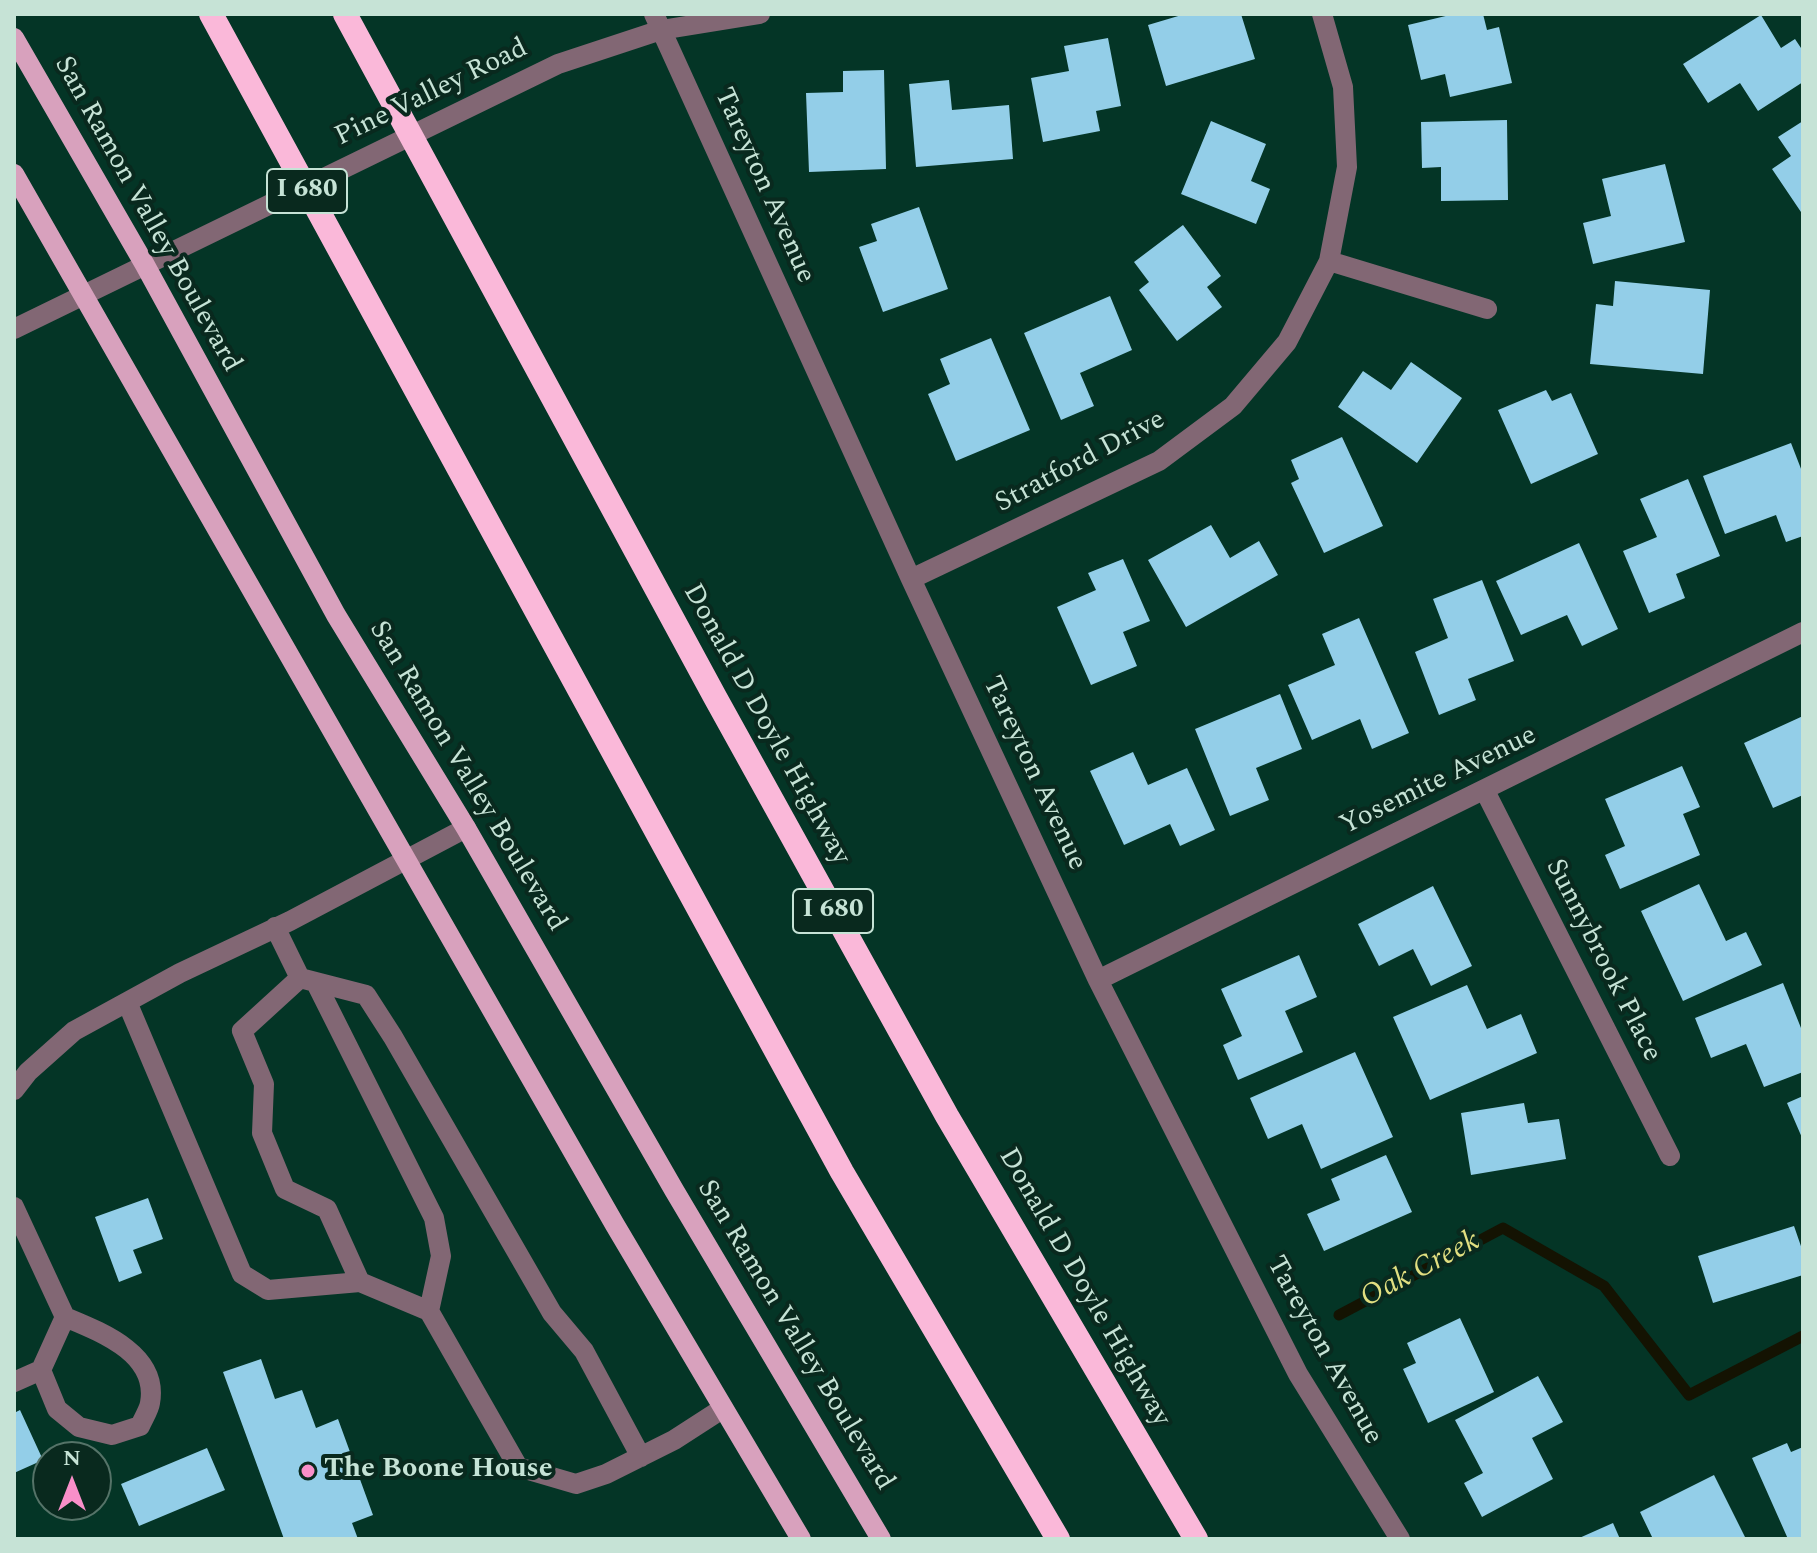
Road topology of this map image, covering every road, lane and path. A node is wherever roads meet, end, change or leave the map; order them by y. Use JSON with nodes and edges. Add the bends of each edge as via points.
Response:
{"nodes":[{"id":1,"x":211,"y":14,"type":"edge"},
{"id":2,"x":345,"y":14,"type":"edge"},
{"id":3,"x":760,"y":14,"type":"edge"},
{"id":4,"x":1322,"y":14,"type":"edge"},
{"id":5,"x":657,"y":22,"type":"edge"},
{"id":6,"x":14,"y":38,"type":"edge"},
{"id":7,"x":14,"y":174,"type":"edge"},
{"id":8,"x":1329,"y":261,"type":"junction"},
{"id":9,"x":145,"y":265,"type":"junction"},
{"id":10,"x":83,"y":293,"type":"junction"},
{"id":11,"x":1487,"y":309,"type":"dead end"},
{"id":12,"x":14,"y":329,"type":"edge"},
{"id":13,"x":911,"y":579,"type":"junction"},
{"id":14,"x":1803,"y":632,"type":"edge"},
{"id":15,"x":1485,"y":791,"type":"junction"},
{"id":16,"x":466,"y":828,"type":"junction"},
{"id":17,"x":406,"y":859,"type":"junction"},
{"id":18,"x":275,"y":927,"type":"junction"},
{"id":19,"x":308,"y":980,"type":"junction"},
{"id":20,"x":1098,"y":980,"type":"junction"},
{"id":21,"x":127,"y":1002,"type":"junction"},
{"id":22,"x":14,"y":1090,"type":"edge"},
{"id":23,"x":1670,"y":1156,"type":"dead end"},
{"id":24,"x":14,"y":1207,"type":"edge"},
{"id":25,"x":360,"y":1282,"type":"junction"},
{"id":26,"x":429,"y":1311,"type":"junction"},
{"id":27,"x":65,"y":1317,"type":"junction"},
{"id":28,"x":41,"y":1370,"type":"junction"},
{"id":29,"x":14,"y":1382,"type":"edge"},
{"id":30,"x":722,"y":1409,"type":"junction"},
{"id":31,"x":641,"y":1457,"type":"junction"},
{"id":32,"x":801,"y":1539,"type":"edge"},
{"id":33,"x":881,"y":1539,"type":"edge"},
{"id":34,"x":1058,"y":1539,"type":"edge"},
{"id":35,"x":1196,"y":1539,"type":"edge"},
{"id":36,"x":1400,"y":1539,"type":"edge"}],
"edges":[{"from":1,"to":34,"type":"highway","number":"I 680","via":[[842,1172]]},
{"from":2,"to":35,"type":"highway","name":"Donald D Doyle Highway","number":"I 680","via":[[947,1116]]},
{"from":3,"to":5,"type":"street","name":"Pine Valley Road"},
{"from":4,"to":8,"type":"street","name":"Stratford Drive","via":[[1343,87],[1347,167]]},
{"from":5,"to":9,"type":"street","name":"Pine Valley Road","via":[[558,64]]},
{"from":5,"to":13,"type":"street","name":"Tareyton Avenue"},
{"from":6,"to":9,"type":"main road","name":"San Ramon Valley Boulevard"},
{"from":7,"to":10,"type":"main road"},
{"from":8,"to":11,"type":"street"},
{"from":8,"to":13,"type":"street","name":"Stratford Drive","via":[[1287,342],[1233,406],[1159,461]]},
{"from":9,"to":10,"type":"street","name":"Pine Valley Road"},
{"from":9,"to":16,"type":"main road","name":"San Ramon Valley Boulevard","via":[[336,615]]},
{"from":10,"to":12,"type":"street","name":"Pine Valley Road"},
{"from":10,"to":17,"type":"main road"},
{"from":13,"to":20,"type":"street","name":"Tareyton Avenue"},
{"from":14,"to":15,"type":"street","name":"Yosemite Avenue"},
{"from":15,"to":20,"type":"street","name":"Yosemite Avenue"},
{"from":15,"to":23,"type":"street","name":"Sunnybrook Place"},
{"from":16,"to":17,"type":"street"},
{"from":16,"to":33,"type":"main road","name":"San Ramon Valley Boulevard"},
{"from":17,"to":18,"type":"street"},
{"from":17,"to":30,"type":"main road"},
{"from":18,"to":19,"type":"street"},
{"from":18,"to":21,"type":"street"},
{"from":19,"to":25,"type":"street","via":[[242,1031],[264,1084],[262,1133],[285,1189],[327,1209]]},
{"from":19,"to":26,"type":"street","via":[[434,1218],[441,1256]]},
{"from":19,"to":31,"type":"street","via":[[366,995],[552,1313],[584,1351]]},
{"from":20,"to":36,"type":"street","name":"Tareyton Avenue","via":[[1298,1374]]},
{"from":21,"to":22,"type":"street","via":[[74,1031]]},
{"from":21,"to":25,"type":"street","via":[[242,1274],[268,1290]]},
{"from":24,"to":27,"type":"street"},
{"from":25,"to":26,"type":"street"},
{"from":26,"to":31,"type":"street","via":[[518,1467],[576,1484]]},
{"from":27,"to":28,"type":"street"},
{"from":27,"to":28,"type":"street","via":[[104,1332],[143,1364],[150,1378],[150,1404],[140,1426],[112,1435],[79,1427],[57,1409]]},
{"from":28,"to":29,"type":"street"},
{"from":30,"to":31,"type":"street"},
{"from":30,"to":32,"type":"main road"}]}
